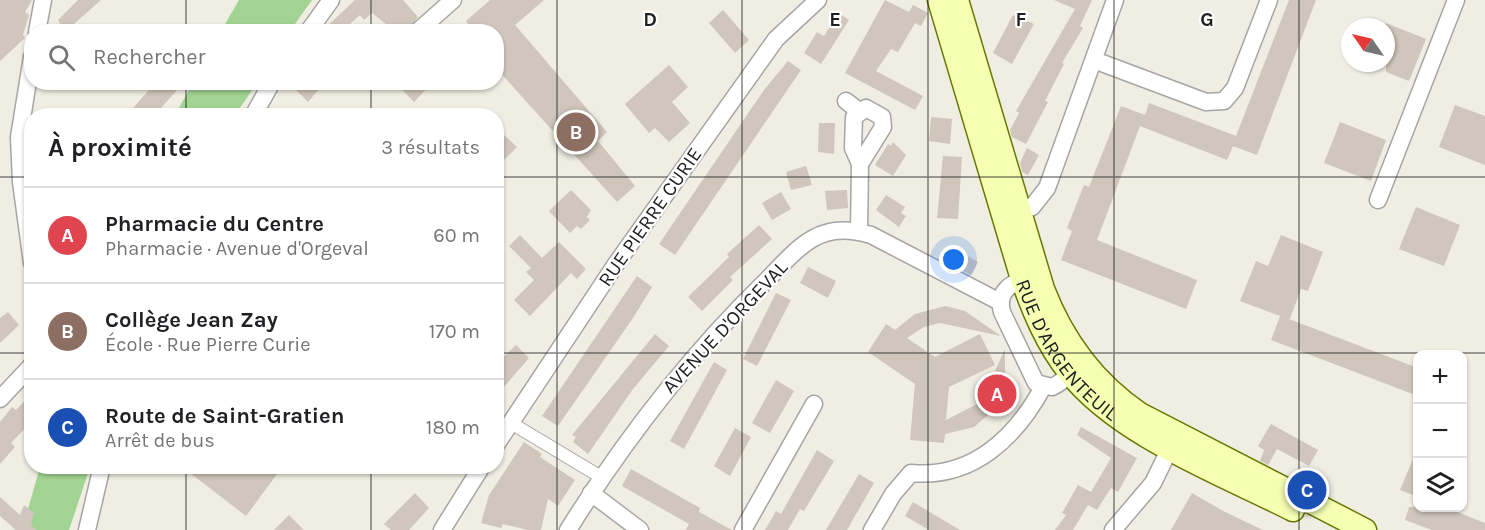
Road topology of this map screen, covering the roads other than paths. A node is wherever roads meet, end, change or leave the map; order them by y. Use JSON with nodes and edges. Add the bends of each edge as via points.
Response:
{"nodes":[{"id":1,"x":43,"y":0,"type":"edge"},
{"id":2,"x":331,"y":0,"type":"edge"},
{"id":3,"x":453,"y":0,"type":"edge"},
{"id":4,"x":818,"y":0,"type":"edge"},
{"id":5,"x":939,"y":0,"type":"edge"},
{"id":6,"x":957,"y":0,"type":"edge"},
{"id":7,"x":1115,"y":0,"type":"edge"},
{"id":8,"x":1269,"y":0,"type":"edge"},
{"id":9,"x":1456,"y":0,"type":"edge"},
{"id":10,"x":38,"y":24,"type":"edge"},
{"id":11,"x":314,"y":24,"type":"edge"},
{"id":12,"x":426,"y":24,"type":"edge"},
{"id":13,"x":1094,"y":60,"type":"junction"},
{"id":14,"x":27,"y":90,"type":"edge"},
{"id":15,"x":268,"y":90,"type":"edge"},
{"id":16,"x":24,"y":108,"type":"edge"},
{"id":17,"x":257,"y":108,"type":"edge"},
{"id":18,"x":24,"y":110,"type":"edge"},
{"id":19,"x":860,"y":164,"type":"junction"},
{"id":20,"x":1378,"y":200,"type":"dead end"},
{"id":21,"x":24,"y":204,"type":"edge"},
{"id":22,"x":1013,"y":216,"type":"junction"},
{"id":23,"x":859,"y":232,"type":"junction"},
{"id":24,"x":1031,"y":276,"type":"junction"},
{"id":25,"x":998,"y":301,"type":"junction"},
{"id":26,"x":1073,"y":349,"type":"junction"},
{"id":27,"x":1068,"y":372,"type":"junction"},
{"id":28,"x":24,"y":374,"type":"edge"},
{"id":29,"x":1043,"y":387,"type":"junction"},
{"id":30,"x":0,"y":399,"type":"edge"},
{"id":31,"x":814,"y":404,"type":"dead end"},
{"id":32,"x":511,"y":423,"type":"junction"},
{"id":33,"x":504,"y":433,"type":"edge"},
{"id":34,"x":1174,"y":441,"type":"junction"},
{"id":35,"x":100,"y":474,"type":"edge"},
{"id":36,"x":477,"y":474,"type":"edge"},
{"id":37,"x":601,"y":477,"type":"junction"},
{"id":38,"x":591,"y":493,"type":"junction"},
{"id":39,"x":633,"y":528,"type":"edge"},
{"id":40,"x":87,"y":530,"type":"edge"},
{"id":41,"x":442,"y":530,"type":"edge"},
{"id":42,"x":568,"y":530,"type":"edge"},
{"id":43,"x":743,"y":530,"type":"edge"},
{"id":44,"x":872,"y":530,"type":"edge"},
{"id":45,"x":1113,"y":530,"type":"edge"},
{"id":46,"x":1334,"y":530,"type":"edge"},
{"id":47,"x":1365,"y":530,"type":"edge"}],
"edges":[{"from":1,"to":10,"type":"street"},
{"from":2,"to":11,"type":"street"},
{"from":3,"to":12,"type":"street"},
{"from":4,"to":32,"type":"street","name":"RUE PIERRE CURIE","via":[[776,39],[616,264]]},
{"from":5,"to":22,"type":"main road","name":"RUE D'ARGENTEUIL"},
{"from":6,"to":22,"type":"main road","name":"RUE D'ARGENTEUIL"},
{"from":7,"to":13,"type":"street"},
{"from":8,"to":13,"type":"street","via":[[1235,88],[1224,101],[1206,102]]},
{"from":9,"to":20,"type":"street"},
{"from":13,"to":22,"type":"street","via":[[1047,188],[1032,207]]},
{"from":14,"to":16,"type":"street"},
{"from":15,"to":17,"type":"street"},
{"from":18,"to":21,"type":"street","via":[[20,137]]},
{"from":19,"to":19,"type":"street","via":[[883,127],[882,117],[852,106],[853,148]]},
{"from":19,"to":23,"type":"street"},
{"from":22,"to":24,"type":"main road","name":"RUE D'ARGENTEUIL"},
{"from":23,"to":25,"type":"street","name":"AVENUE D'ORGEVAL","via":[[890,243]]},
{"from":23,"to":37,"type":"street","name":"AVENUE D'ORGEVAL","via":[[825,233],[797,250],[681,370]]},
{"from":24,"to":25,"type":"street","via":[[1011,284]]},
{"from":24,"to":26,"type":"main road","name":"RUE D'ARGENTEUIL"},
{"from":24,"to":27,"type":"main road","name":"RUE D'ARGENTEUIL","via":[[1041,328]]},
{"from":25,"to":29,"type":"street","via":[[1036,383]]},
{"from":26,"to":27,"type":"street"},
{"from":26,"to":34,"type":"main road","name":"RUE D'ARGENTEUIL","via":[[1096,376]]},
{"from":27,"to":29,"type":"street","via":[[1061,383]]},
{"from":27,"to":34,"type":"main road","name":"RUE D'ARGENTEUIL","via":[[1111,414]]},
{"from":28,"to":30,"type":"street"},
{"from":29,"to":44,"type":"street","via":[[1018,427],[986,455],[947,469],[912,473],[893,494]]},
{"from":31,"to":43,"type":"street"},
{"from":32,"to":33,"type":"street","name":"RUE PIERRE CURIE"},
{"from":32,"to":37,"type":"street"},
{"from":34,"to":45,"type":"street","via":[[1153,483]]},
{"from":34,"to":46,"type":"main road"},
{"from":34,"to":47,"type":"main road"},
{"from":35,"to":40,"type":"street"},
{"from":36,"to":41,"type":"street"},
{"from":37,"to":38,"type":"street","name":"AVENUE D'ORGEVAL"},
{"from":38,"to":39,"type":"street"},
{"from":38,"to":42,"type":"street","name":"AVENUE D'ORGEVAL"}]}
